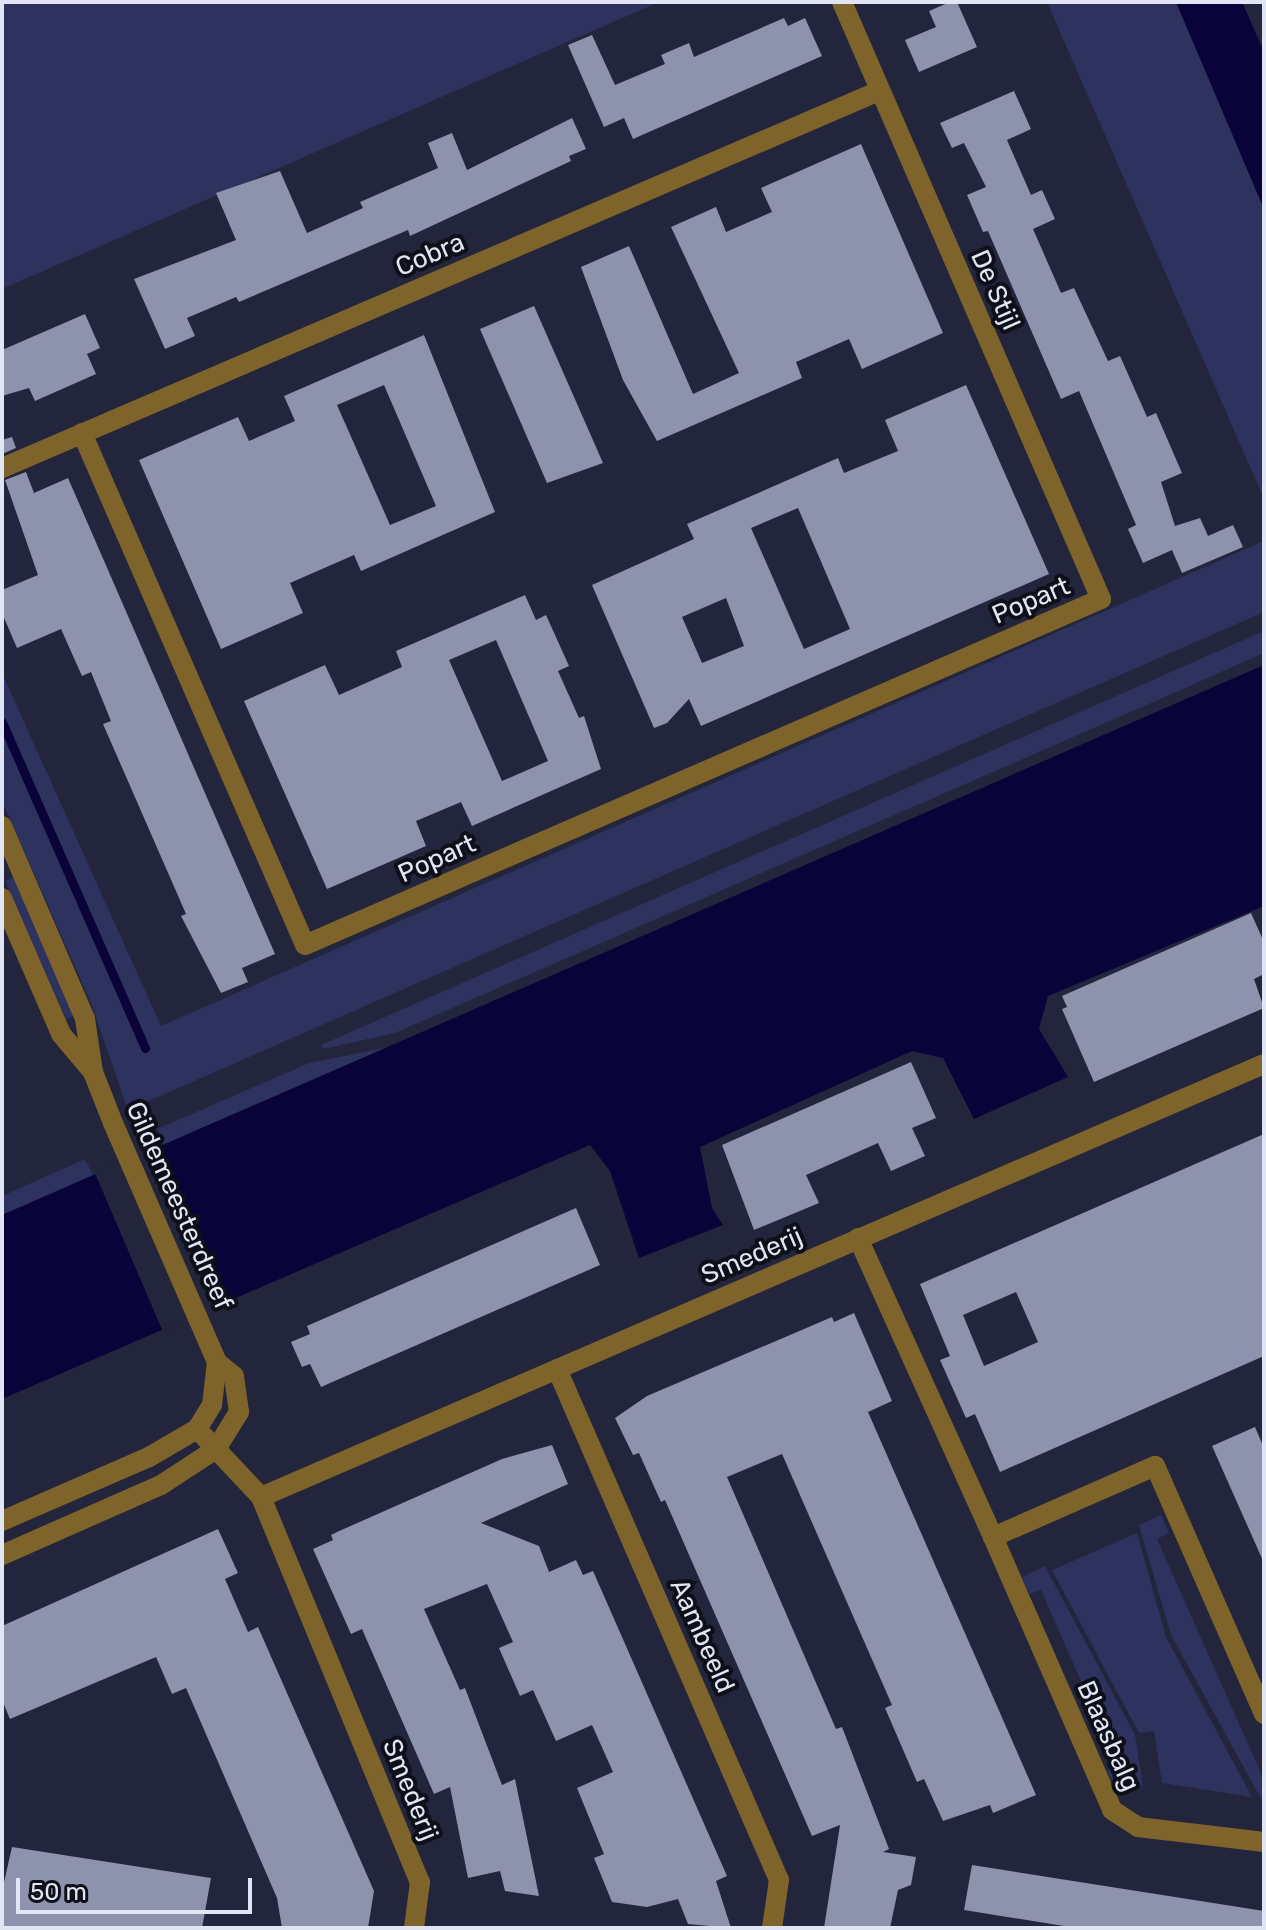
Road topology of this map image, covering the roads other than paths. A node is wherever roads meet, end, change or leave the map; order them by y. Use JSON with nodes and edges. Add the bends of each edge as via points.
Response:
{"nodes":[{"id":1,"x":842,"y":2,"type":"edge"},
{"id":2,"x":879,"y":91,"type":"junction"},
{"id":3,"x":82,"y":433,"type":"junction"},
{"id":4,"x":2,"y":468,"type":"edge"},
{"id":5,"x":1101,"y":599,"type":"joint"},
{"id":6,"x":2,"y":826,"type":"edge"},
{"id":7,"x":2,"y":898,"type":"edge"},
{"id":8,"x":1264,"y":1064,"type":"edge"},
{"id":9,"x":93,"y":1072,"type":"junction"},
{"id":10,"x":858,"y":1238,"type":"junction"},
{"id":11,"x":215,"y":1355,"type":"junction"},
{"id":12,"x":557,"y":1369,"type":"junction"},
{"id":13,"x":197,"y":1429,"type":"junction"},
{"id":14,"x":216,"y":1449,"type":"junction"},
{"id":15,"x":261,"y":1497,"type":"junction"},
{"id":16,"x":2,"y":1521,"type":"edge"},
{"id":17,"x":993,"y":1537,"type":"junction"},
{"id":18,"x":2,"y":1555,"type":"edge"},
{"id":19,"x":1264,"y":1714,"type":"edge"},
{"id":20,"x":1264,"y":1842,"type":"edge"},
{"id":21,"x":414,"y":1928,"type":"edge"},
{"id":22,"x":772,"y":1928,"type":"edge"}],
"edges":[{"from":1,"to":2,"type":"street","name":"De Stijl"},
{"from":2,"to":3,"type":"street","name":"Cobra"},
{"from":2,"to":5,"type":"street","name":"De Stijl"},
{"from":3,"to":4,"type":"street","name":"Cobra"},
{"from":3,"to":5,"type":"street","name":"Popart","via":[[305,945]]},
{"from":6,"to":9,"type":"street","name":"Gildemeesterdreef","via":[[85,1019]]},
{"from":7,"to":9,"type":"street","name":"Gildemeesterdreef","via":[[61,1034]]},
{"from":8,"to":10,"type":"street","name":"Smederij"},
{"from":9,"to":11,"type":"street","name":"Gildemeesterdreef"},
{"from":10,"to":12,"type":"street","name":"Smederij"},
{"from":10,"to":17,"type":"street","name":"Blaasbalg"},
{"from":11,"to":13,"type":"street","via":[[212,1405]]},
{"from":11,"to":14,"type":"street","name":"Gildemeesterdreef","via":[[234,1376],[239,1412]]},
{"from":12,"to":15,"type":"street","name":"Smederij"},
{"from":12,"to":22,"type":"street","name":"Aambeeld","via":[[779,1880]]},
{"from":13,"to":14,"type":"street","name":"Smederij"},
{"from":13,"to":16,"type":"street","via":[[149,1457]]},
{"from":14,"to":15,"type":"street","name":"Smederij"},
{"from":14,"to":18,"type":"street","name":"Gildemeesterdreef","via":[[161,1485]]},
{"from":15,"to":21,"type":"street","name":"Smederij","via":[[420,1882]]},
{"from":17,"to":19,"type":"street","via":[[1155,1466]]},
{"from":17,"to":20,"type":"street","name":"Blaasbalg","via":[[1112,1810],[1138,1827]]}]}
